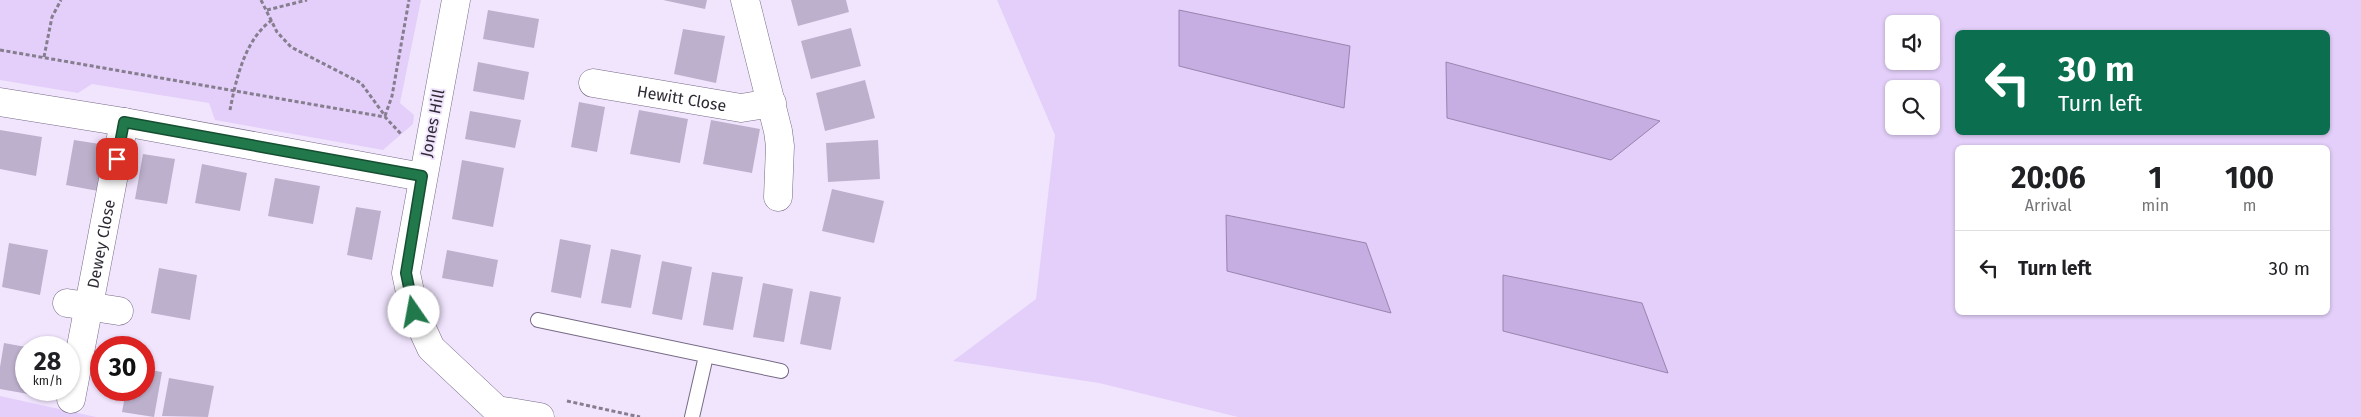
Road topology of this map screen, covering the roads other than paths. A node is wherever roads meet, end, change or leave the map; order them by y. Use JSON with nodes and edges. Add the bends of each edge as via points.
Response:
{"nodes":[{"id":1,"x":456,"y":0,"type":"edge"},
{"id":2,"x":745,"y":0,"type":"edge"},
{"id":3,"x":593,"y":82,"type":"dead end"},
{"id":4,"x":0,"y":102,"type":"edge"},
{"id":5,"x":772,"y":103,"type":"junction"},
{"id":6,"x":124,"y":122,"type":"junction"},
{"id":7,"x":422,"y":176,"type":"junction"},
{"id":8,"x":778,"y":197,"type":"dead end"},
{"id":9,"x":78,"y":305,"type":"junction"},
{"id":10,"x":119,"y":311,"type":"dead end"},
{"id":11,"x":538,"y":320,"type":"dead end"},
{"id":12,"x":76,"y":336,"type":"edge"},
{"id":13,"x":706,"y":356,"type":"junction"},
{"id":14,"x":781,"y":371,"type":"dead end"},
{"id":15,"x":540,"y":417,"type":"edge"},
{"id":16,"x":692,"y":417,"type":"edge"}],
"edges":[{"from":1,"to":7,"type":"street","name":"Jones Hill"},
{"from":2,"to":5,"type":"street"},
{"from":3,"to":5,"type":"street","name":"Hewitt Close","via":[[741,108]]},
{"from":4,"to":6,"type":"street"},
{"from":5,"to":8,"type":"street","via":[[780,146]]},
{"from":6,"to":7,"type":"street"},
{"from":6,"to":9,"type":"street","name":"Dewey Close"},
{"from":7,"to":15,"type":"street","name":"Jones Hill","via":[[406,273],[414,312],[431,348],[497,410]]},
{"from":9,"to":10,"type":"street","name":"Dewey Close"},
{"from":9,"to":12,"type":"street","name":"Dewey Close"},
{"from":11,"to":13,"type":"lane"},
{"from":13,"to":14,"type":"lane"},
{"from":13,"to":16,"type":"lane"}]}
